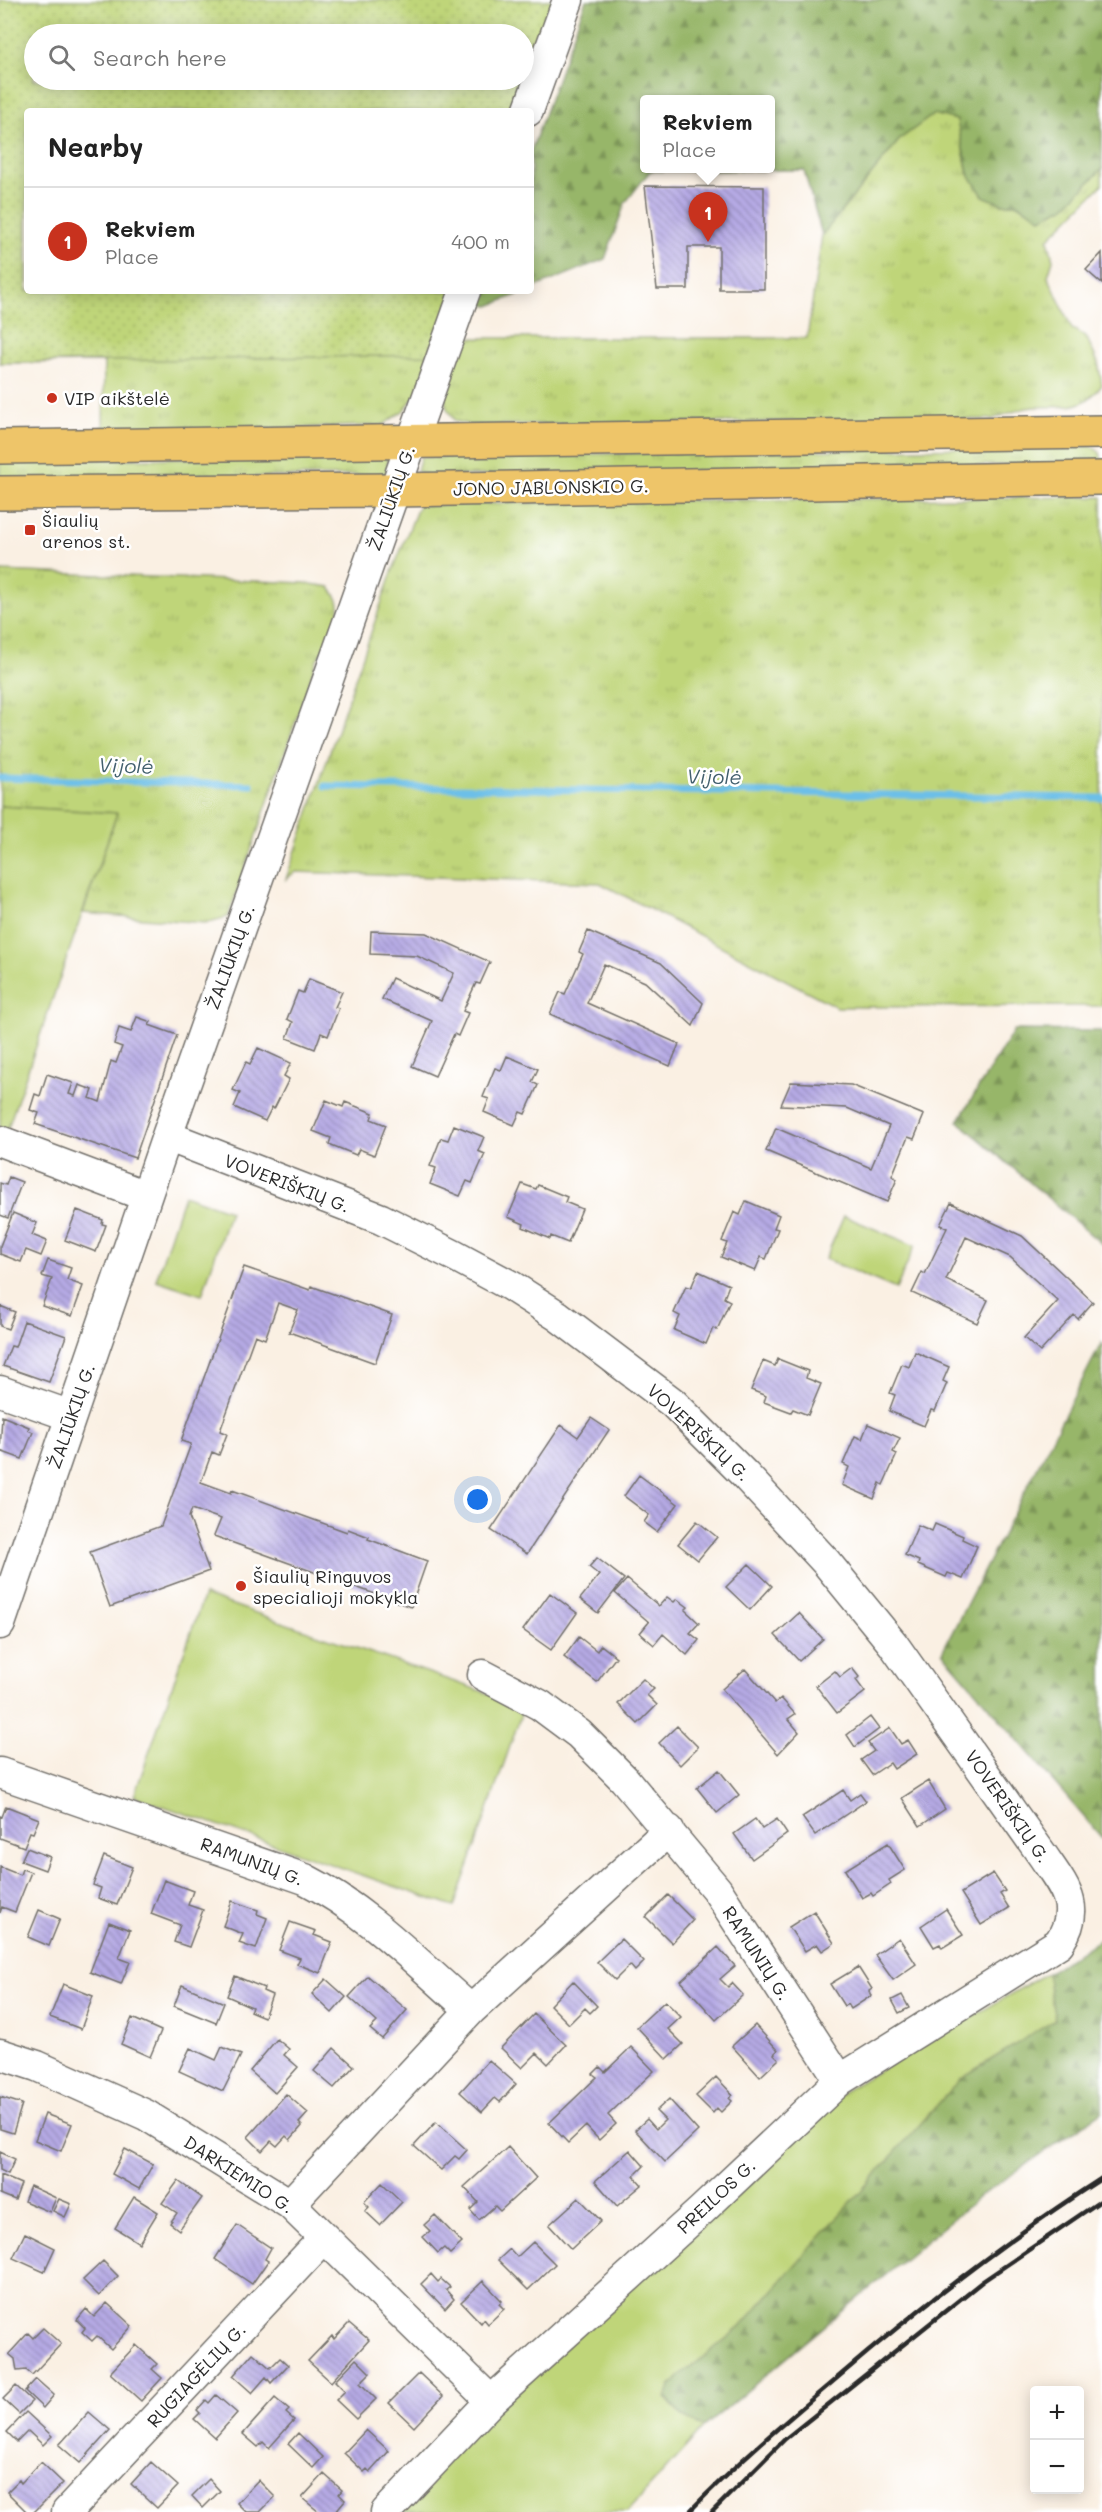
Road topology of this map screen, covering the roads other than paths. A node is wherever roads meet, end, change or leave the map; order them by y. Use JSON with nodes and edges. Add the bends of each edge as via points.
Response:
{"nodes":[{"id":1,"x":568,"y":0,"type":"edge"},
{"id":2,"x":529,"y":108,"type":"edge"},
{"id":3,"x":464,"y":294,"type":"edge"},
{"id":4,"x":1102,"y":432,"type":"edge"},
{"id":5,"x":411,"y":441,"type":"junction"},
{"id":6,"x":0,"y":447,"type":"edge"},
{"id":7,"x":1102,"y":478,"type":"edge"},
{"id":8,"x":394,"y":490,"type":"junction"},
{"id":9,"x":0,"y":493,"type":"edge"},
{"id":10,"x":166,"y":1136,"type":"junction"},
{"id":11,"x":0,"y":1141,"type":"edge"},
{"id":12,"x":146,"y":1196,"type":"junction"},
{"id":13,"x":0,"y":1391,"type":"edge"},
{"id":14,"x":70,"y":1416,"type":"junction"},
{"id":15,"x":11,"y":1561,"type":"edge"},
{"id":16,"x":0,"y":1624,"type":"edge"},
{"id":17,"x":483,"y":1675,"type":"dead end"},
{"id":18,"x":0,"y":1773,"type":"edge"},
{"id":19,"x":669,"y":1830,"type":"junction"},
{"id":20,"x":1072,"y":1916,"type":"joint"},
{"id":21,"x":471,"y":2010,"type":"junction"},
{"id":22,"x":0,"y":2054,"type":"edge"},
{"id":23,"x":840,"y":2080,"type":"junction"},
{"id":24,"x":290,"y":2204,"type":"junction"},
{"id":25,"x":324,"y":2238,"type":"junction"},
{"id":26,"x":491,"y":2401,"type":"junction"},
{"id":27,"x":67,"y":2512,"type":"edge"},
{"id":28,"x":386,"y":2512,"type":"edge"}],
"edges":[{"from":1,"to":2,"type":"street"},
{"from":3,"to":5,"type":"street","name":"ŽALIŪKIŲ G."},
{"from":4,"to":5,"type":"main road"},
{"from":5,"to":6,"type":"main road"},
{"from":5,"to":8,"type":"street","name":"ŽALIŪKIŲ G."},
{"from":7,"to":8,"type":"main road","name":"JONO JABLONSKIO G."},
{"from":8,"to":9,"type":"main road","name":"JONO JABLONSKIO G."},
{"from":8,"to":10,"type":"street","name":"ŽALIŪKIŲ G."},
{"from":10,"to":12,"type":"street","name":"ŽALIŪKIŲ G."},
{"from":10,"to":20,"type":"street","name":"VOVERIŠKIŲ G.","via":[[381,1219],[455,1256],[558,1316],[673,1403],[786,1518],[893,1644],[1043,1856],[1064,1888]]},
{"from":11,"to":12,"type":"street"},
{"from":12,"to":14,"type":"street","name":"ŽALIŪKIŲ G."},
{"from":13,"to":14,"type":"street"},
{"from":14,"to":15,"type":"street","name":"ŽALIŪKIŲ G."},
{"from":15,"to":16,"type":"street","name":"ŽALIŪKIŲ G."},
{"from":17,"to":19,"type":"street","name":"RAMUNIŲ G.","via":[[540,1705],[579,1734]]},
{"from":18,"to":21,"type":"street","name":"RAMUNIŲ G.","via":[[305,1879],[329,1891],[353,1907]]},
{"from":19,"to":21,"type":"street"},
{"from":19,"to":23,"type":"street","name":"RAMUNIŲ G.","via":[[717,1890]]},
{"from":20,"to":23,"type":"street","name":"PREILOS G.","via":[[1059,1943]]},
{"from":21,"to":24,"type":"street"},
{"from":22,"to":24,"type":"street","name":"DARKIEMIO G.","via":[[37,2066],[146,2115]]},
{"from":23,"to":26,"type":"street","name":"PREILOS G."},
{"from":24,"to":25,"type":"street","name":"DARKIEMIO G."},
{"from":25,"to":26,"type":"street","name":"DARKIEMIO G."},
{"from":25,"to":27,"type":"street","name":"RUGIAGĖLIŲ G."},
{"from":26,"to":28,"type":"street","name":"PREILOS G."}]}
